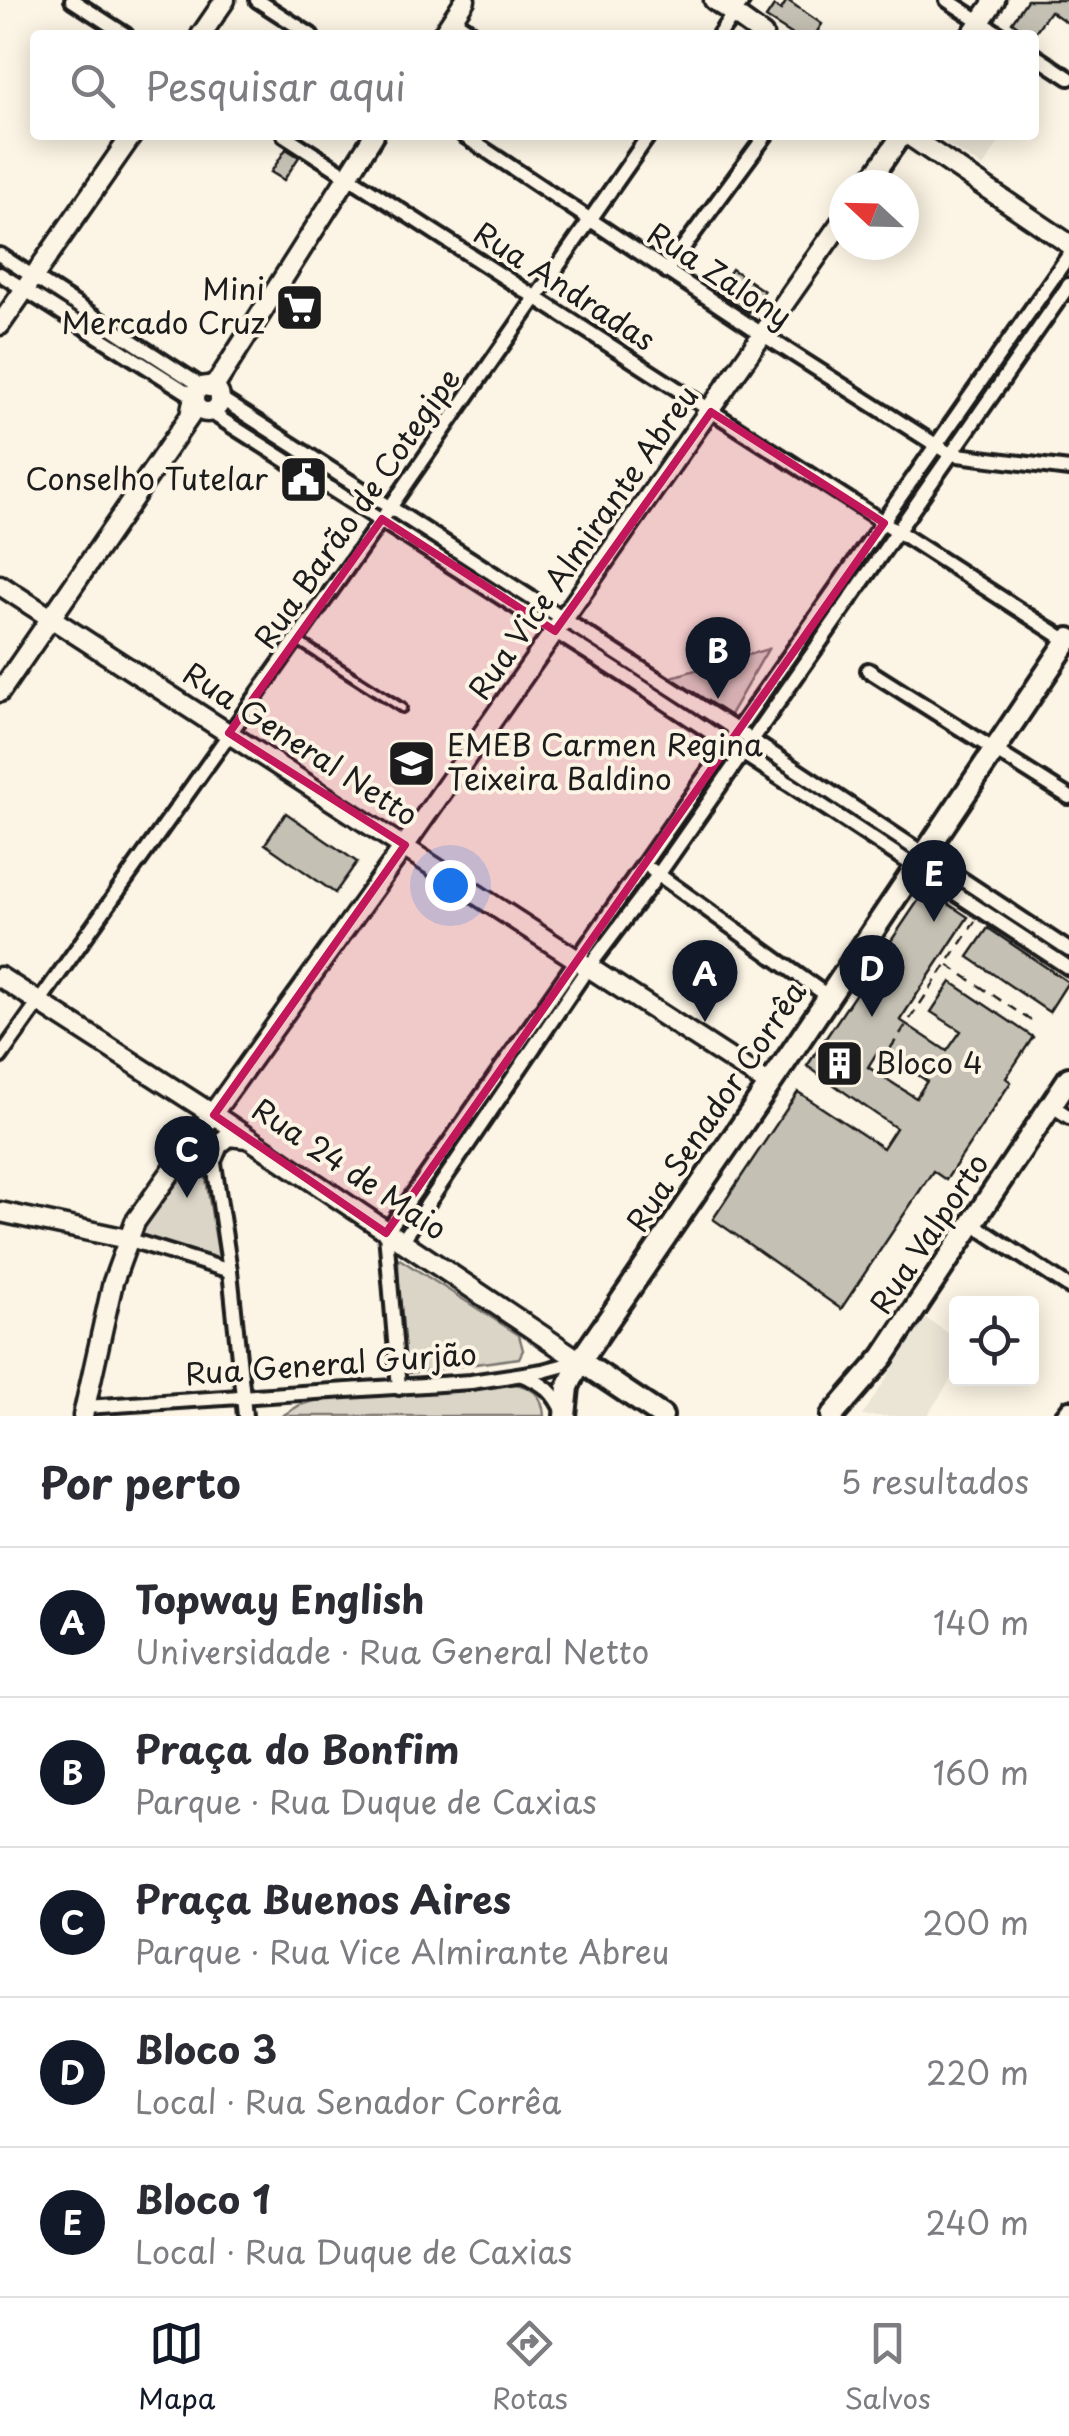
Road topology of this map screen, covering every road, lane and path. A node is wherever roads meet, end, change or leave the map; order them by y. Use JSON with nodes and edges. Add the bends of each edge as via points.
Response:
{"nodes":[{"id":1,"x":72,"y":0,"type":"edge"},
{"id":2,"x":225,"y":0,"type":"edge"},
{"id":3,"x":257,"y":0,"type":"edge"},
{"id":4,"x":714,"y":0,"type":"edge"},
{"id":5,"x":948,"y":0,"type":"edge"},
{"id":6,"x":995,"y":0,"type":"edge"},
{"id":7,"x":738,"y":7,"type":"edge"},
{"id":8,"x":460,"y":8,"type":"edge"},
{"id":9,"x":975,"y":28,"type":"edge"},
{"id":10,"x":118,"y":30,"type":"edge"},
{"id":11,"x":204,"y":30,"type":"edge"},
{"id":12,"x":303,"y":30,"type":"edge"},
{"id":13,"x":445,"y":30,"type":"edge"},
{"id":14,"x":477,"y":30,"type":"edge"},
{"id":15,"x":722,"y":30,"type":"edge"},
{"id":16,"x":759,"y":30,"type":"edge"},
{"id":17,"x":1039,"y":58,"type":"edge"},
{"id":18,"x":1069,"y":78,"type":"edge"},
{"id":19,"x":129,"y":140,"type":"edge"},
{"id":20,"x":292,"y":140,"type":"edge"},
{"id":21,"x":371,"y":140,"type":"edge"},
{"id":22,"x":470,"y":140,"type":"edge"},
{"id":23,"x":646,"y":140,"type":"edge"},
{"id":24,"x":762,"y":140,"type":"edge"},
{"id":25,"x":901,"y":140,"type":"edge"},
{"id":26,"x":913,"y":140,"type":"edge"},
{"id":27,"x":878,"y":170,"type":"edge"},
{"id":28,"x":347,"y":174,"type":"junction"},
{"id":29,"x":590,"y":220,"type":"junction"},
{"id":30,"x":829,"y":239,"type":"edge"},
{"id":31,"x":1069,"y":244,"type":"edge"},
{"id":32,"x":0,"y":255,"type":"edge"},
{"id":33,"x":1069,"y":256,"type":"edge"},
{"id":34,"x":666,"y":270,"type":"junction"},
{"id":35,"x":0,"y":274,"type":"edge"},
{"id":36,"x":29,"y":283,"type":"junction"},
{"id":37,"x":1069,"y":285,"type":"edge"},
{"id":38,"x":536,"y":299,"type":"junction"},
{"id":39,"x":1039,"y":300,"type":"junction"},
{"id":40,"x":71,"y":301,"type":"junction"},
{"id":41,"x":1052,"y":309,"type":"junction"},
{"id":42,"x":63,"y":314,"type":"junction"},
{"id":43,"x":0,"y":326,"type":"edge"},
{"id":44,"x":96,"y":326,"type":"junction"},
{"id":45,"x":762,"y":334,"type":"junction"},
{"id":46,"x":983,"y":380,"type":"junction"},
{"id":47,"x":996,"y":389,"type":"junction"},
{"id":48,"x":206,"y":398,"type":"junction"},
{"id":49,"x":710,"y":412,"type":"junction"},
{"id":50,"x":274,"y":431,"type":"junction"},
{"id":51,"x":265,"y":445,"type":"junction"},
{"id":52,"x":938,"y":447,"type":"junction"},
{"id":53,"x":950,"y":454,"type":"junction"},
{"id":54,"x":1069,"y":470,"type":"edge"},
{"id":55,"x":331,"y":478,"type":"junction"},
{"id":56,"x":922,"y":482,"type":"junction"},
{"id":57,"x":386,"y":514,"type":"junction"},
{"id":58,"x":891,"y":527,"type":"junction"},
{"id":59,"x":0,"y":584,"type":"edge"},
{"id":60,"x":847,"y":589,"type":"junction"},
{"id":61,"x":51,"y":617,"type":"junction"},
{"id":62,"x":560,"y":626,"type":"junction"},
{"id":63,"x":809,"y":630,"type":"junction"},
{"id":64,"x":822,"y":638,"type":"junction"},
{"id":65,"x":297,"y":640,"type":"junction"},
{"id":66,"x":1069,"y":641,"type":"edge"},
{"id":67,"x":634,"y":664,"type":"junction"},
{"id":68,"x":868,"y":670,"type":"dead end"},
{"id":69,"x":625,"y":676,"type":"junction"},
{"id":70,"x":0,"y":692,"type":"edge"},
{"id":71,"x":402,"y":708,"type":"dead end"},
{"id":72,"x":738,"y":731,"type":"junction"},
{"id":73,"x":229,"y":733,"type":"junction"},
{"id":74,"x":751,"y":740,"type":"junction"},
{"id":75,"x":729,"y":744,"type":"junction"},
{"id":76,"x":996,"y":750,"type":"junction"},
{"id":77,"x":742,"y":754,"type":"junction"},
{"id":78,"x":810,"y":778,"type":"junction"},
{"id":79,"x":800,"y":792,"type":"junction"},
{"id":80,"x":1069,"y":796,"type":"edge"},
{"id":81,"x":843,"y":800,"type":"junction"},
{"id":82,"x":690,"y":801,"type":"junction"},
{"id":83,"x":703,"y":810,"type":"junction"},
{"id":84,"x":833,"y":814,"type":"junction"},
{"id":85,"x":405,"y":845,"type":"junction"},
{"id":86,"x":921,"y":862,"type":"junction"},
{"id":87,"x":646,"y":866,"type":"junction"},
{"id":88,"x":658,"y":874,"type":"junction"},
{"id":89,"x":983,"y":910,"type":"junction"},
{"id":90,"x":622,"y":912,"type":"junction"},
{"id":91,"x":1069,"y":950,"type":"edge"},
{"id":92,"x":584,"y":963,"type":"junction"},
{"id":93,"x":947,"y":964,"type":"junction"},
{"id":94,"x":1069,"y":968,"type":"edge"},
{"id":95,"x":0,"y":977,"type":"edge"},
{"id":96,"x":829,"y":997,"type":"junction"},
{"id":97,"x":39,"y":1003,"type":"junction"},
{"id":98,"x":1033,"y":1022,"type":"dead end"},
{"id":99,"x":521,"y":1054,"type":"junction"},
{"id":100,"x":0,"y":1058,"type":"edge"},
{"id":101,"x":880,"y":1064,"type":"dead end"},
{"id":102,"x":1069,"y":1078,"type":"edge"},
{"id":103,"x":770,"y":1085,"type":"junction"},
{"id":104,"x":485,"y":1092,"type":"junction"},
{"id":105,"x":498,"y":1100,"type":"junction"},
{"id":106,"x":1051,"y":1105,"type":"junction"},
{"id":107,"x":214,"y":1115,"type":"junction"},
{"id":108,"x":1069,"y":1117,"type":"edge"},
{"id":109,"x":247,"y":1138,"type":"junction"},
{"id":110,"x":213,"y":1157,"type":"junction"},
{"id":111,"x":180,"y":1161,"type":"junction"},
{"id":112,"x":0,"y":1212,"type":"edge"},
{"id":113,"x":973,"y":1224,"type":"junction"},
{"id":114,"x":393,"y":1238,"type":"junction"},
{"id":115,"x":127,"y":1239,"type":"junction"},
{"id":116,"x":230,"y":1270,"type":"junction"},
{"id":117,"x":1069,"y":1287,"type":"edge"},
{"id":118,"x":580,"y":1361,"type":"junction"},
{"id":119,"x":520,"y":1374,"type":"junction"},
{"id":120,"x":399,"y":1388,"type":"junction"},
{"id":121,"x":244,"y":1397,"type":"junction"},
{"id":122,"x":1069,"y":1407,"type":"edge"},
{"id":123,"x":845,"y":1408,"type":"edge"},
{"id":124,"x":84,"y":1411,"type":"edge"},
{"id":125,"x":245,"y":1416,"type":"edge"},
{"id":126,"x":564,"y":1416,"type":"edge"},
{"id":127,"x":662,"y":1416,"type":"edge"},
{"id":128,"x":832,"y":1416,"type":"edge"},
{"id":129,"x":1062,"y":1416,"type":"edge"}],
"edges":[{"from":1,"to":10,"type":"street"},
{"from":2,"to":11,"type":"street"},
{"from":3,"to":12,"type":"street"},
{"from":4,"to":7,"type":"street"},
{"from":5,"to":9,"type":"street"},
{"from":6,"to":9,"type":"street"},
{"from":7,"to":15,"type":"street"},
{"from":7,"to":16,"type":"street"},
{"from":8,"to":13,"type":"street"},
{"from":8,"to":14,"type":"lane"},
{"from":17,"to":18,"type":"street"},
{"from":19,"to":36,"type":"street"},
{"from":20,"to":28,"type":"street","name":"Rua Andradas"},
{"from":21,"to":28,"type":"street"},
{"from":22,"to":29,"type":"street","name":"Rua Zalony"},
{"from":23,"to":29,"type":"street","name":"Rua Barão de Cotegipe"},
{"from":24,"to":34,"type":"street"},
{"from":25,"to":27,"type":"street"},
{"from":26,"to":31,"type":"street"},
{"from":28,"to":38,"type":"street","name":"Rua Andradas"},
{"from":28,"to":48,"type":"street"},
{"from":29,"to":34,"type":"street","name":"Rua Zalony"},
{"from":29,"to":38,"type":"street","name":"Rua Barão de Cotegipe"},
{"from":30,"to":45,"type":"street","name":"Rua Vice Almirante Abreu"},
{"from":32,"to":36,"type":"street"},
{"from":33,"to":39,"type":"street"},
{"from":34,"to":45,"type":"street","name":"Rua Zalony"},
{"from":35,"to":36,"type":"street"},
{"from":36,"to":40,"type":"street"},
{"from":36,"to":42,"type":"street"},
{"from":36,"to":43,"type":"street"},
{"from":37,"to":41,"type":"street"},
{"from":38,"to":49,"type":"street","name":"Rua Andradas"},
{"from":38,"to":57,"type":"street","name":"Rua Barão de Cotegipe"},
{"from":39,"to":41,"type":"street"},
{"from":39,"to":46,"type":"street"},
{"from":40,"to":42,"type":"street"},
{"from":40,"to":44,"type":"street"},
{"from":41,"to":47,"type":"street"},
{"from":42,"to":44,"type":"street"},
{"from":44,"to":48,"type":"street"},
{"from":45,"to":49,"type":"street","name":"Rua Vice Almirante Abreu"},
{"from":45,"to":52,"type":"street","name":"Rua Zalony"},
{"from":46,"to":47,"type":"street"},
{"from":46,"to":52,"type":"street"},
{"from":47,"to":53,"type":"street"},
{"from":48,"to":50,"type":"street"},
{"from":48,"to":51,"type":"street"},
{"from":48,"to":61,"type":"street"},
{"from":49,"to":58,"type":"street","name":"Rua Andradas"},
{"from":49,"to":62,"type":"street","name":"Rua Vice Almirante Abreu"},
{"from":50,"to":51,"type":"street"},
{"from":50,"to":55,"type":"street"},
{"from":51,"to":55,"type":"street"},
{"from":52,"to":53,"type":"street","name":"Rua Zalony"},
{"from":52,"to":56,"type":"street"},
{"from":53,"to":54,"type":"street"},
{"from":53,"to":56,"type":"street"},
{"from":55,"to":57,"type":"street"},
{"from":56,"to":58,"type":"street"},
{"from":57,"to":62,"type":"street"},
{"from":57,"to":65,"type":"street","name":"Rua Barão de Cotegipe"},
{"from":58,"to":60,"type":"street"},
{"from":58,"to":66,"type":"street","name":"Rua Andradas"},
{"from":59,"to":61,"type":"street","name":"Rua General Netto"},
{"from":60,"to":63,"type":"street"},
{"from":60,"to":64,"type":"street"},
{"from":61,"to":70,"type":"street"},
{"from":61,"to":73,"type":"street","name":"Rua General Netto"},
{"from":62,"to":67,"type":"street"},
{"from":62,"to":69,"type":"street"},
{"from":62,"to":85,"type":"street","name":"Rua Vice Almirante Abreu"},
{"from":63,"to":64,"type":"street"},
{"from":63,"to":72,"type":"street"},
{"from":64,"to":74,"type":"street"},
{"from":65,"to":71,"type":"lane"},
{"from":65,"to":73,"type":"street","name":"Rua Barão de Cotegipe"},
{"from":66,"to":76,"type":"main road","name":"Rua Senador Corrêa"},
{"from":67,"to":69,"type":"street"},
{"from":67,"to":72,"type":"street"},
{"from":68,"to":76,"type":"street"},
{"from":69,"to":75,"type":"street"},
{"from":72,"to":74,"type":"street"},
{"from":72,"to":75,"type":"street"},
{"from":73,"to":85,"type":"street","name":"Rua General Netto"},
{"from":73,"to":97,"type":"street","name":"Rua Barão de Cotegipe"},
{"from":74,"to":77,"type":"street"},
{"from":74,"to":78,"type":"street"},
{"from":75,"to":77,"type":"street"},
{"from":75,"to":82,"type":"street"},
{"from":76,"to":80,"type":"street"},
{"from":76,"to":86,"type":"main road","name":"Rua Senador Corrêa"},
{"from":77,"to":79,"type":"street"},
{"from":77,"to":83,"type":"street"},
{"from":78,"to":79,"type":"street"},
{"from":78,"to":81,"type":"street"},
{"from":79,"to":84,"type":"street"},
{"from":81,"to":84,"type":"street"},
{"from":81,"to":86,"type":"street"},
{"from":82,"to":83,"type":"street"},
{"from":82,"to":87,"type":"street"},
{"from":83,"to":88,"type":"street"},
{"from":84,"to":86,"type":"street"},
{"from":85,"to":92,"type":"street","name":"Rua General Netto"},
{"from":85,"to":107,"type":"street","name":"Rua Vice Almirante Abreu"},
{"from":86,"to":89,"type":"street"},
{"from":86,"to":91,"type":"street"},
{"from":86,"to":96,"type":"main road","name":"Rua Senador Corrêa"},
{"from":87,"to":88,"type":"street"},
{"from":87,"to":90,"type":"street"},
{"from":88,"to":90,"type":"street"},
{"from":88,"to":96,"type":"street"},
{"from":89,"to":93,"type":"path"},
{"from":89,"to":94,"type":"street"},
{"from":90,"to":92,"type":"street"},
{"from":92,"to":99,"type":"street"},
{"from":92,"to":103,"type":"street","name":"Rua General Netto"},
{"from":93,"to":98,"type":"path"},
{"from":93,"to":101,"type":"path"},
{"from":95,"to":97,"type":"street","name":"Rua 24 de Maio"},
{"from":96,"to":103,"type":"main road","name":"Rua Senador Corrêa"},
{"from":97,"to":100,"type":"street","name":"Rua Barão de Cotegipe"},
{"from":97,"to":107,"type":"street","name":"Rua 24 de Maio"},
{"from":99,"to":104,"type":"street"},
{"from":99,"to":105,"type":"street"},
{"from":102,"to":106,"type":"main road","name":"Rua Valporto"},
{"from":103,"to":118,"type":"main road","name":"Rua Senador Corrêa"},
{"from":104,"to":105,"type":"street"},
{"from":104,"to":114,"type":"street"},
{"from":105,"to":114,"type":"street"},
{"from":106,"to":108,"type":"street"},
{"from":106,"to":113,"type":"main road","name":"Rua Valporto"},
{"from":107,"to":109,"type":"street","name":"Rua 24 de Maio"},
{"from":107,"to":111,"type":"street","name":"Rua Vice Almirante Abreu"},
{"from":109,"to":110,"type":"street","via":[[229,1136]]},
{"from":109,"to":114,"type":"street","name":"Rua 24 de Maio"},
{"from":110,"to":111,"type":"street","via":[[198,1150]]},
{"from":110,"to":116,"type":"street"},
{"from":111,"to":115,"type":"street","name":"Rua Vice Almirante Abreu"},
{"from":112,"to":115,"type":"street"},
{"from":113,"to":117,"type":"street"},
{"from":113,"to":123,"type":"main road","name":"Rua Valporto"},
{"from":114,"to":118,"type":"street","name":"Rua 24 de Maio"},
{"from":114,"to":120,"type":"street"},
{"from":115,"to":116,"type":"street"},
{"from":115,"to":124,"type":"street","name":"Rua Vice Almirante Abreu"},
{"from":116,"to":121,"type":"street"},
{"from":118,"to":119,"type":"street","name":"Rua General Gurjão"},
{"from":118,"to":126,"type":"main road","name":"Rua Senador Corrêa"},
{"from":118,"to":127,"type":"main road","name":"Rua 24 de Maio"},
{"from":119,"to":120,"type":"street","name":"Rua General Gurjão"},
{"from":119,"to":126,"type":"street","name":"Rua General Gurjão","via":[[554,1394]]},
{"from":120,"to":121,"type":"street","name":"Rua General Gurjão"},
{"from":121,"to":124,"type":"street","name":"Rua General Gurjão"},
{"from":121,"to":125,"type":"street"},
{"from":122,"to":129,"type":"street"},
{"from":123,"to":128,"type":"main road","name":"Rua Valporto"}]}
